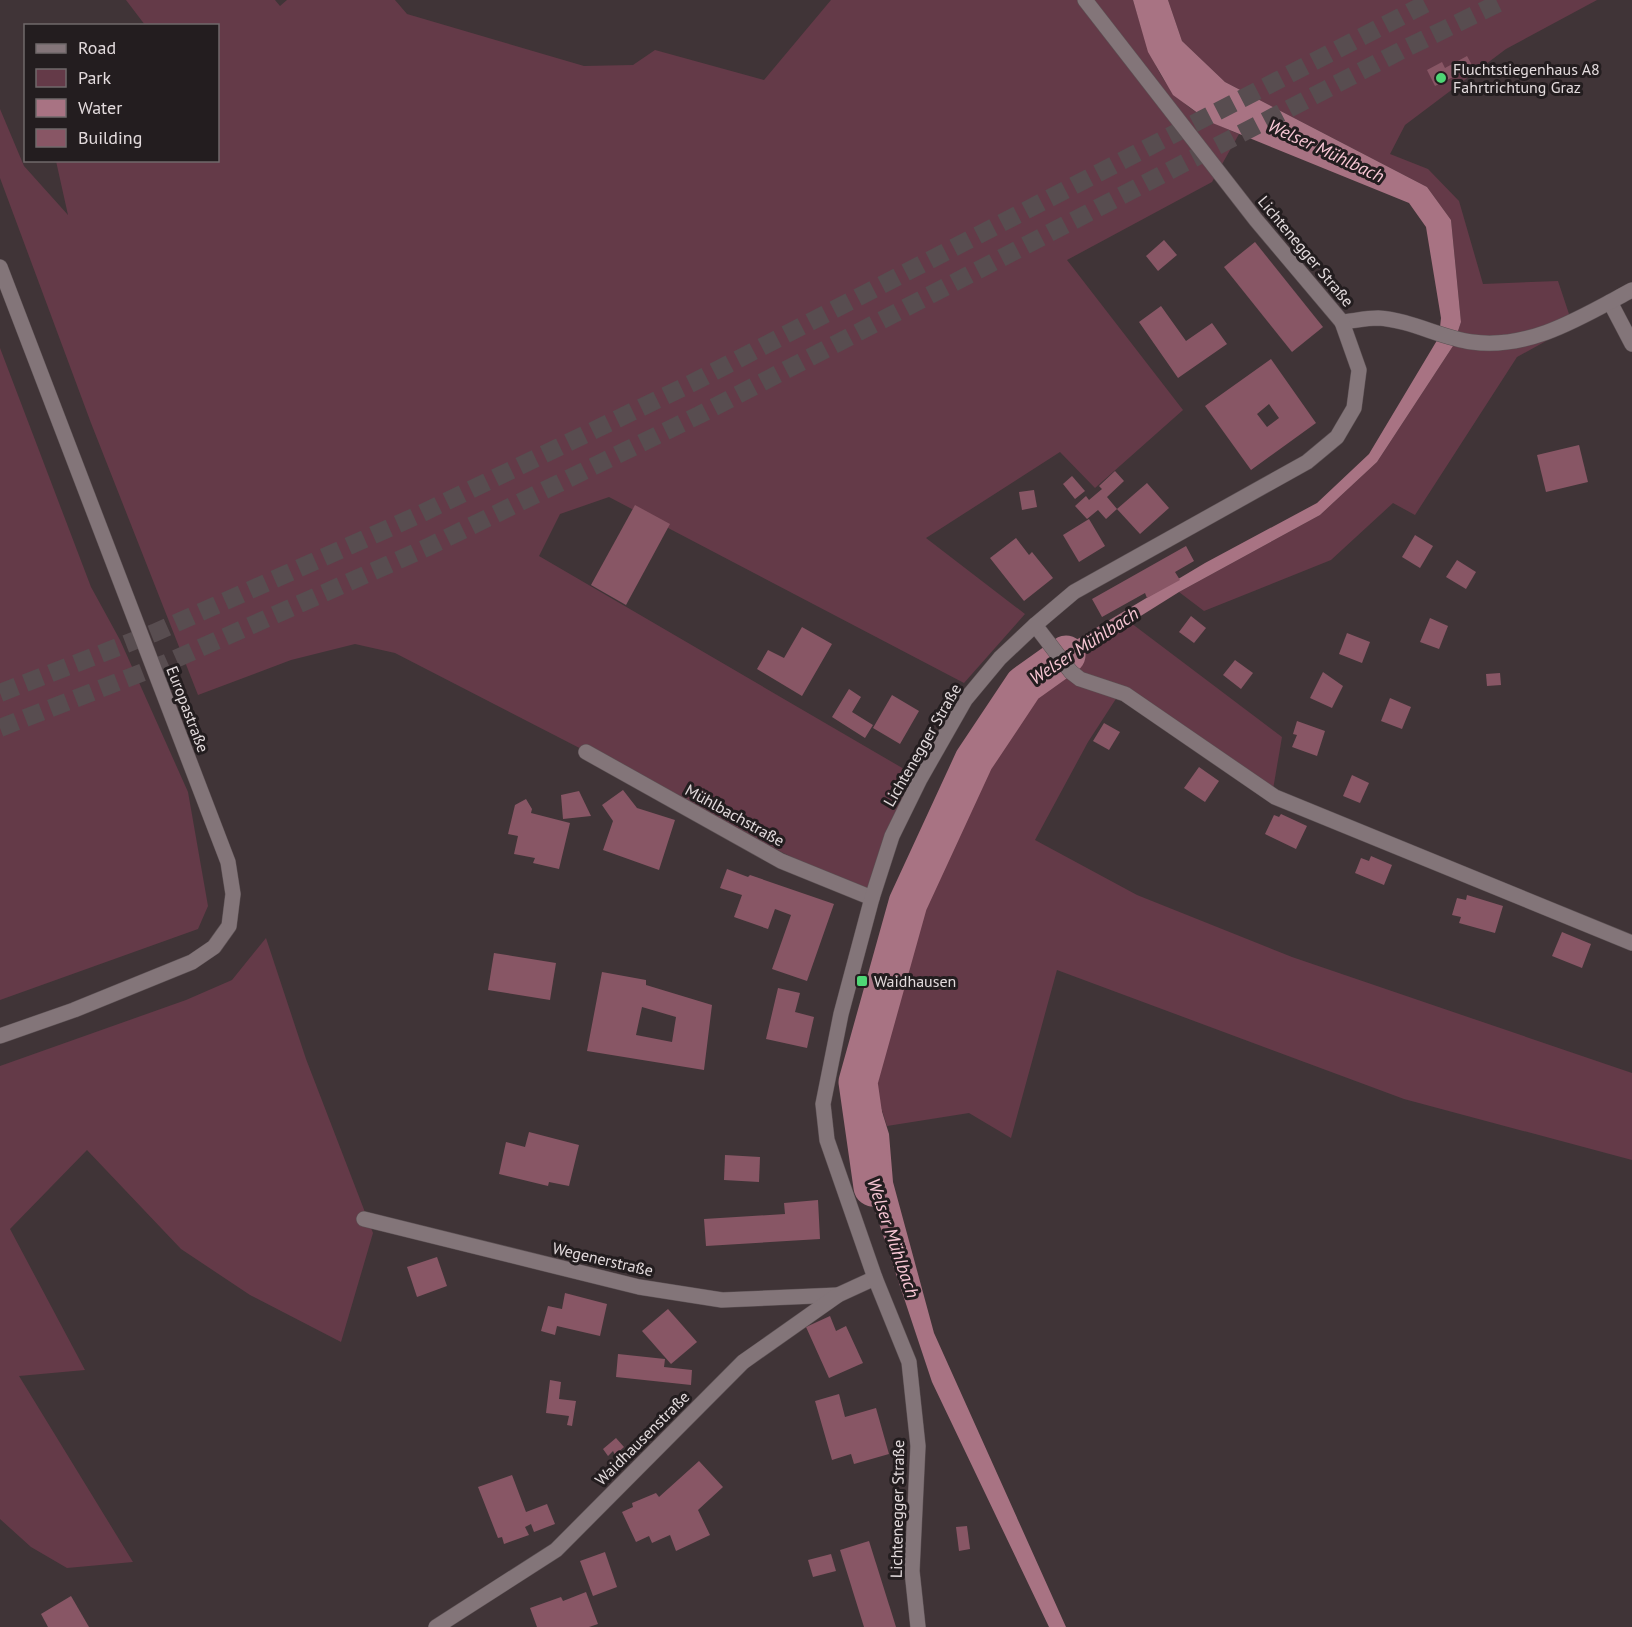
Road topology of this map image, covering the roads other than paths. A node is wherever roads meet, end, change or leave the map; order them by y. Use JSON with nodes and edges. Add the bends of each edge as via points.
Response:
{"nodes":[{"id":1,"x":1085,"y":0,"type":"edge"},
{"id":2,"x":0,"y":267,"type":"edge"},
{"id":3,"x":1632,"y":290,"type":"edge"},
{"id":4,"x":1610,"y":302,"type":"junction"},
{"id":5,"x":1342,"y":322,"type":"junction"},
{"id":6,"x":1632,"y":344,"type":"edge"},
{"id":7,"x":1035,"y":625,"type":"junction"},
{"id":8,"x":586,"y":752,"type":"dead end"},
{"id":9,"x":872,"y":898,"type":"junction"},
{"id":10,"x":1632,"y":943,"type":"edge"},
{"id":11,"x":0,"y":1036,"type":"edge"},
{"id":12,"x":363,"y":1219,"type":"dead end"},
{"id":13,"x":875,"y":1278,"type":"junction"},
{"id":14,"x":838,"y":1295,"type":"junction"},
{"id":15,"x":436,"y":1627,"type":"edge"},
{"id":16,"x":918,"y":1627,"type":"edge"}],
"edges":[{"from":1,"to":5,"type":"street","name":"Lichtenegger Straße","via":[[1256,220]]},
{"from":2,"to":11,"type":"street","name":"Europastraße","via":[[228,862],[233,894],[229,926],[214,947],[192,962]]},
{"from":3,"to":4,"type":"street"},
{"from":4,"to":5,"type":"street","via":[[1528,339],[1498,343],[1472,342],[1378,318]]},
{"from":4,"to":6,"type":"street"},
{"from":5,"to":7,"type":"street","name":"Lichtenegger Straße","via":[[1359,370],[1354,408],[1337,437],[1307,462],[1074,592]]},
{"from":7,"to":9,"type":"street","name":"Lichtenegger Straße","via":[[1000,658],[965,700],[892,836]]},
{"from":7,"to":10,"type":"street","via":[[1080,679],[1125,694],[1275,796]]},
{"from":8,"to":9,"type":"street","name":"Mühlbachstraße","via":[[781,861]]},
{"from":9,"to":13,"type":"street","name":"Lichtenegger Straße","via":[[841,1014],[824,1104],[827,1140]]},
{"from":12,"to":14,"type":"street","name":"Wegenerstraße","via":[[651,1289],[722,1300]]},
{"from":13,"to":14,"type":"street","name":"Waidhausenstraße"},
{"from":13,"to":16,"type":"street","name":"Lichtenegger Straße","via":[[909,1362],[918,1446],[912,1571]]},
{"from":14,"to":15,"type":"street","name":"Waidhausenstraße","via":[[743,1362],[556,1550]]}]}
